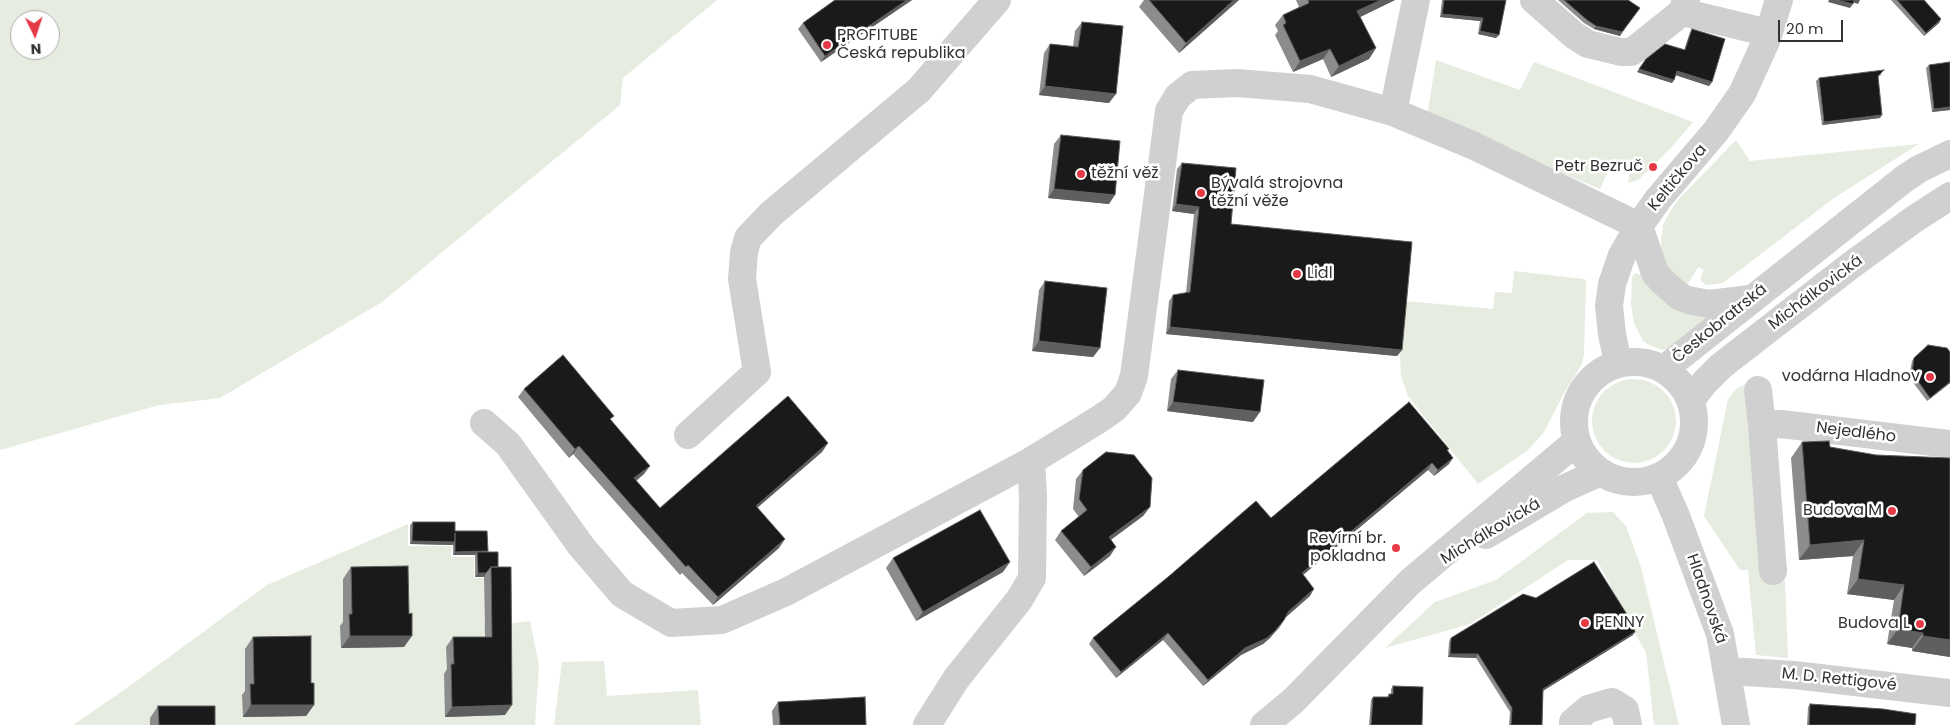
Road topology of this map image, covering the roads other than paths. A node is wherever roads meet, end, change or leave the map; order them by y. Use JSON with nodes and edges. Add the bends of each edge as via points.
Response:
{"nodes":[{"id":1,"x":997,"y":0,"type":"edge"},
{"id":2,"x":1416,"y":0,"type":"edge"},
{"id":3,"x":1534,"y":0,"type":"edge"},
{"id":4,"x":1778,"y":0,"type":"edge"},
{"id":5,"x":1684,"y":6,"type":"edge"},
{"id":6,"x":1769,"y":33,"type":"junction"},
{"id":7,"x":1393,"y":112,"type":"junction"},
{"id":8,"x":1950,"y":154,"type":"edge"},
{"id":9,"x":1950,"y":196,"type":"edge"},
{"id":10,"x":1639,"y":226,"type":"junction"},
{"id":11,"x":1750,"y":299,"type":"junction"},
{"id":12,"x":1618,"y":364,"type":"junction"},
{"id":13,"x":1664,"y":369,"type":"junction"},
{"id":14,"x":1758,"y":390,"type":"dead end"},
{"id":15,"x":1691,"y":400,"type":"junction"},
{"id":16,"x":484,"y":423,"type":"dead end"},
{"id":17,"x":1762,"y":425,"type":"junction"},
{"id":18,"x":688,"y":435,"type":"dead end"},
{"id":19,"x":1577,"y":441,"type":"junction"},
{"id":20,"x":1950,"y":444,"type":"edge"},
{"id":21,"x":1032,"y":460,"type":"junction"},
{"id":22,"x":1601,"y":472,"type":"junction"},
{"id":23,"x":1659,"y":477,"type":"junction"},
{"id":24,"x":1773,"y":571,"type":"dead end"},
{"id":25,"x":1410,"y":582,"type":"junction"},
{"id":26,"x":1728,"y":671,"type":"junction"},
{"id":27,"x":1950,"y":693,"type":"edge"},
{"id":28,"x":927,"y":725,"type":"edge"},
{"id":29,"x":1264,"y":725,"type":"edge"},
{"id":30,"x":1573,"y":725,"type":"edge"},
{"id":31,"x":1628,"y":725,"type":"edge"},
{"id":32,"x":1736,"y":725,"type":"edge"}],
"edges":[{"from":1,"to":18,"type":"street","via":[[913,96],[771,214],[748,238],[742,279],[757,372]]},
{"from":2,"to":7,"type":"street"},
{"from":3,"to":5,"type":"street","via":[[1588,44],[1621,52],[1638,48]]},
{"from":4,"to":6,"type":"street","name":"Keltičkova"},
{"from":5,"to":6,"type":"street"},
{"from":6,"to":10,"type":"street","name":"Keltičkova","via":[[1752,75],[1730,113]]},
{"from":7,"to":10,"type":"street","via":[[1472,145]]},
{"from":7,"to":21,"type":"street","via":[[1310,89],[1237,83],[1192,85],[1178,96],[1169,111],[1134,376],[1128,393],[1098,420]]},
{"from":8,"to":11,"type":"street","name":"Českobratrská","via":[[1904,179]]},
{"from":9,"to":15,"type":"street","name":"Michálkovická","via":[[1850,266],[1721,366]]},
{"from":10,"to":11,"type":"street","via":[[1656,273],[1674,293],[1709,304]]},
{"from":10,"to":12,"type":"street","name":"Keltičkova","via":[[1622,255],[1612,284],[1610,316]]},
{"from":11,"to":13,"type":"street","name":"Českobratrská"},
{"from":12,"to":13,"type":"street","via":[[1641,362]]},
{"from":12,"to":19,"type":"street","via":[[1590,381],[1581,394],[1575,409]]},
{"from":13,"to":15,"type":"street","via":[[1675,377]]},
{"from":14,"to":17,"type":"street"},
{"from":15,"to":23,"type":"street","via":[[1694,430],[1690,444],[1673,468]]},
{"from":16,"to":21,"type":"street","via":[[508,444],[581,546],[622,594],[671,623],[722,620],[777,596]]},
{"from":17,"to":20,"type":"street","name":"Nejedlého","via":[[1781,424]]},
{"from":17,"to":24,"type":"street"},
{"from":19,"to":22,"type":"street","via":[[1586,458]]},
{"from":19,"to":25,"type":"street","name":"Michálkovická"},
{"from":21,"to":28,"type":"street","via":[[1032,578],[1019,600],[956,679]]},
{"from":22,"to":23,"type":"street","via":[[1624,481]]},
{"from":22,"to":25,"type":"street","name":"Michálkovická","via":[[1543,501]]},
{"from":23,"to":26,"type":"street","name":"Hladnovská","via":[[1720,634]]},
{"from":25,"to":29,"type":"street","name":"Michálkovická"},
{"from":26,"to":27,"type":"street","name":"M. D. Rettigové","via":[[1794,675]]},
{"from":26,"to":32,"type":"street","name":"Hladnovská"},
{"from":30,"to":31,"type":"street","via":[[1588,709],[1612,702],[1625,710]]}]}
